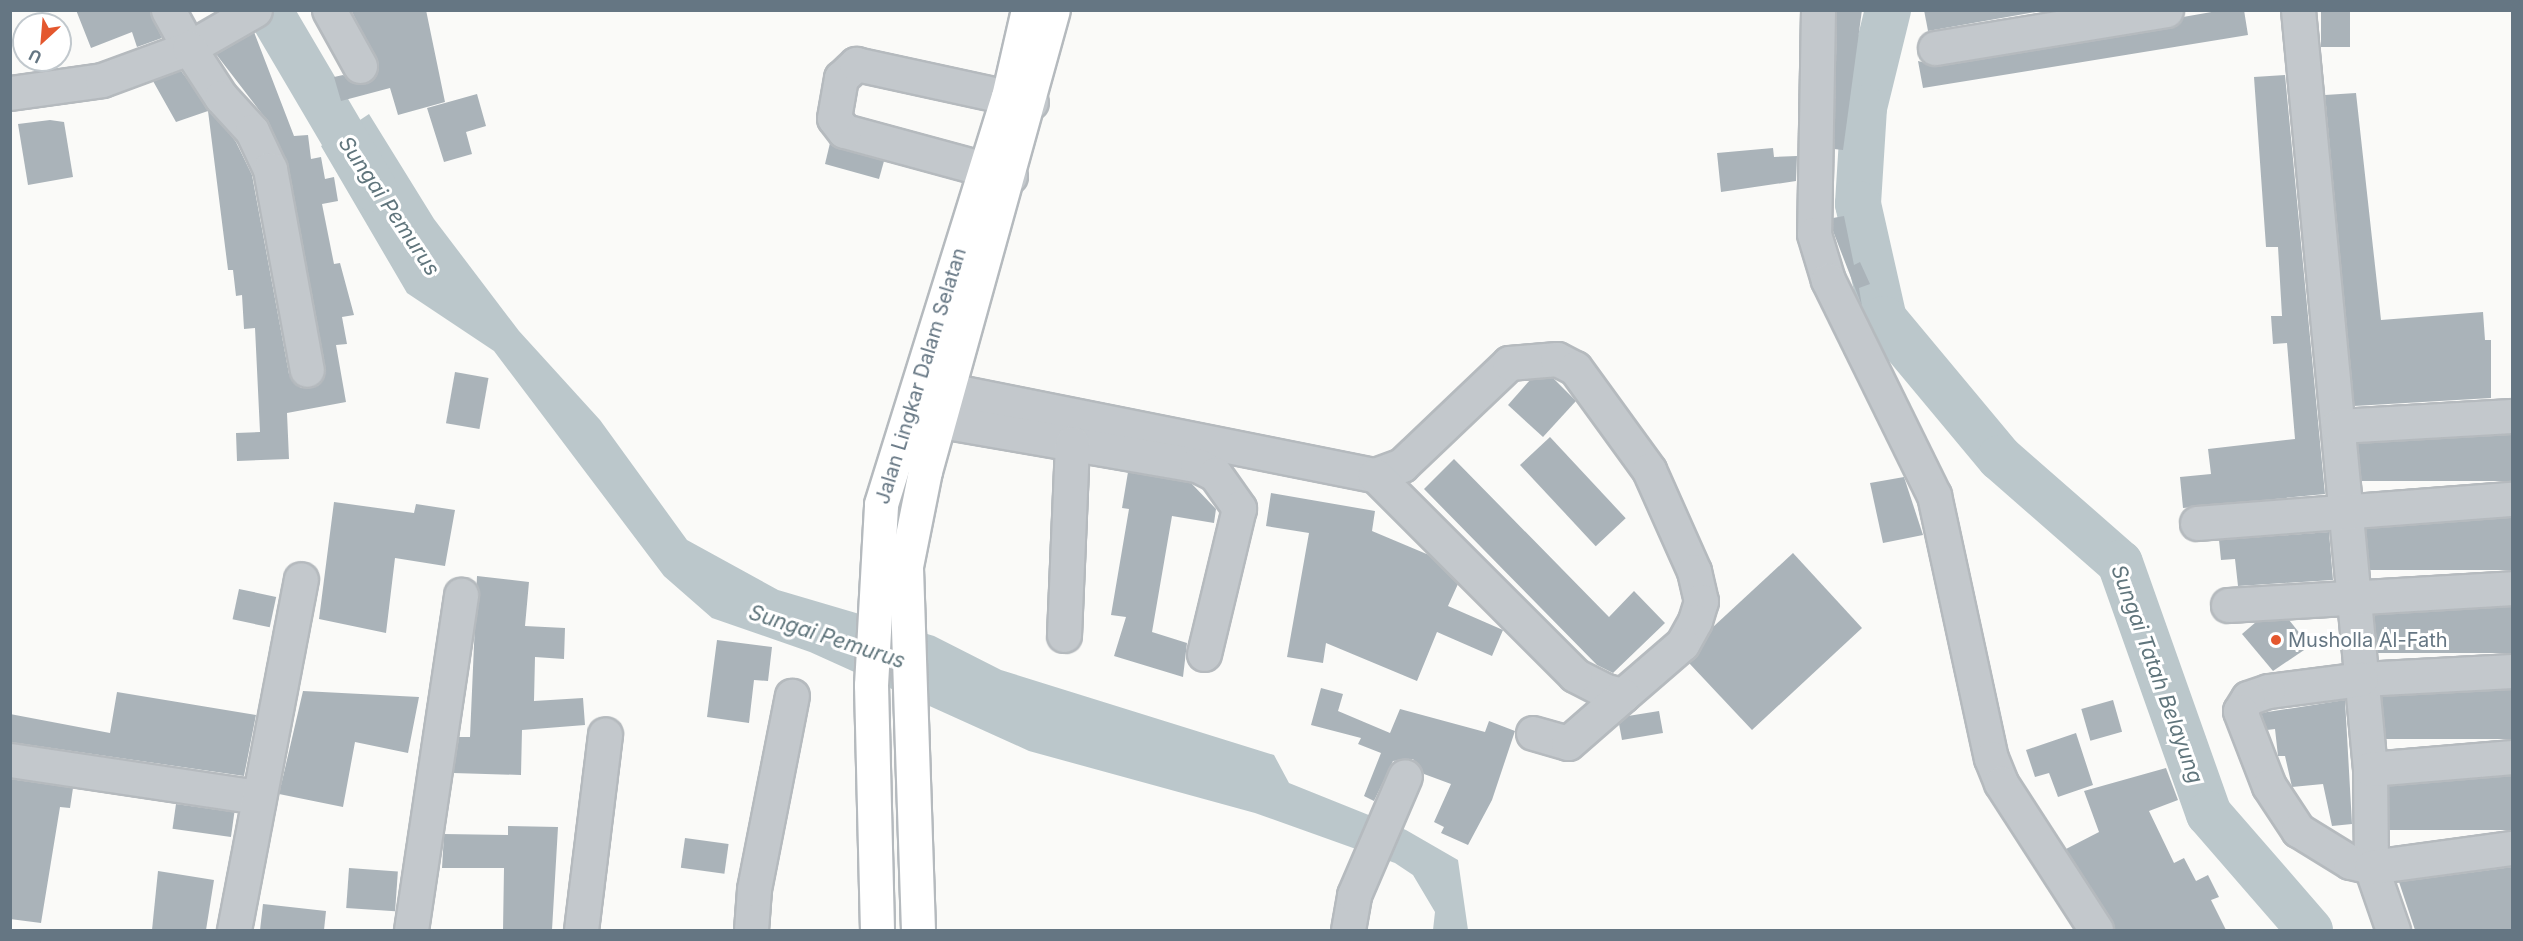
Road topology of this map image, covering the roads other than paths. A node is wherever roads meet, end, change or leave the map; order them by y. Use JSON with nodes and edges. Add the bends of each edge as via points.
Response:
{"nodes":[{"id":1,"x":168,"y":10,"type":"edge"},
{"id":2,"x":329,"y":10,"type":"edge"},
{"id":3,"x":1028,"y":10,"type":"edge"},
{"id":4,"x":1053,"y":10,"type":"edge"},
{"id":5,"x":1818,"y":10,"type":"edge"},
{"id":6,"x":2166,"y":10,"type":"edge"},
{"id":7,"x":2298,"y":10,"type":"edge"},
{"id":8,"x":247,"y":15,"type":"edge"},
{"id":9,"x":189,"y":48,"type":"junction"},
{"id":10,"x":1935,"y":48,"type":"dead end"},
{"id":11,"x":360,"y":66,"type":"dead end"},
{"id":12,"x":10,"y":93,"type":"edge"},
{"id":13,"x":1019,"y":99,"type":"junction"},
{"id":14,"x":997,"y":173,"type":"junction"},
{"id":15,"x":307,"y":370,"type":"dead end"},
{"id":16,"x":948,"y":390,"type":"junction"},
{"id":17,"x":2512,"y":416,"type":"edge"},
{"id":18,"x":924,"y":418,"type":"junction"},
{"id":19,"x":2338,"y":426,"type":"junction"},
{"id":20,"x":1072,"y":443,"type":"junction"},
{"id":21,"x":1375,"y":475,"type":"junction"},
{"id":22,"x":2512,"y":499,"type":"edge"},
{"id":23,"x":2346,"y":512,"type":"junction"},
{"id":24,"x":2197,"y":523,"type":"dead end"},
{"id":25,"x":301,"y":579,"type":"dead end"},
{"id":26,"x":2512,"y":588,"type":"edge"},
{"id":27,"x":461,"y":595,"type":"dead end"},
{"id":28,"x":2354,"y":598,"type":"junction"},
{"id":29,"x":2228,"y":605,"type":"dead end"},
{"id":30,"x":1064,"y":635,"type":"dead end"},
{"id":31,"x":1204,"y":654,"type":"dead end"},
{"id":32,"x":2512,"y":671,"type":"edge"},
{"id":33,"x":2361,"y":679,"type":"junction"},
{"id":34,"x":1623,"y":694,"type":"junction"},
{"id":35,"x":792,"y":696,"type":"dead end"},
{"id":36,"x":1533,"y":733,"type":"dead end"},
{"id":37,"x":605,"y":734,"type":"dead end"},
{"id":38,"x":2512,"y":757,"type":"edge"},
{"id":39,"x":10,"y":760,"type":"edge"},
{"id":40,"x":2370,"y":769,"type":"junction"},
{"id":41,"x":1405,"y":776,"type":"dead end"},
{"id":42,"x":258,"y":797,"type":"junction"},
{"id":43,"x":2512,"y":848,"type":"edge"},
{"id":44,"x":2371,"y":867,"type":"junction"},
{"id":45,"x":234,"y":930,"type":"edge"},
{"id":46,"x":411,"y":930,"type":"edge"},
{"id":47,"x":580,"y":930,"type":"edge"},
{"id":48,"x":751,"y":930,"type":"edge"},
{"id":49,"x":877,"y":930,"type":"edge"},
{"id":50,"x":918,"y":930,"type":"edge"},
{"id":51,"x":1348,"y":930,"type":"edge"},
{"id":52,"x":2096,"y":930,"type":"edge"},
{"id":53,"x":2393,"y":930,"type":"edge"}],
"edges":[{"from":1,"to":9,"type":"street"},
{"from":2,"to":11,"type":"street"},
{"from":3,"to":13,"type":"main road","name":"Jalan Lingkar Dalam Selatan"},
{"from":4,"to":13,"type":"main road","name":"Jalan Lingkar Dalam Selatan"},
{"from":5,"to":52,"type":"street","via":[[1814,234],[1828,280],[1934,495],[1991,758],[2001,783]]},
{"from":6,"to":10,"type":"street"},
{"from":7,"to":19,"type":"street"},
{"from":8,"to":9,"type":"street"},
{"from":9,"to":12,"type":"street","via":[[102,80]]},
{"from":9,"to":15,"type":"street","via":[[221,98],[252,131],[270,169]]},
{"from":13,"to":14,"type":"main road","name":"Jalan Lingkar Dalam Selatan"},
{"from":13,"to":14,"type":"street","via":[[856,64],[841,78],[834,118],[844,131]]},
{"from":14,"to":16,"type":"main road","name":"Jalan Lingkar Dalam Selatan"},
{"from":14,"to":18,"type":"main road","name":"Jalan Lingkar Dalam Selatan"},
{"from":16,"to":18,"type":"main road","name":"Jalan Lingkar Dalam Selatan"},
{"from":16,"to":21,"type":"street"},
{"from":17,"to":19,"type":"street"},
{"from":18,"to":20,"type":"street"},
{"from":18,"to":49,"type":"main road","name":"Jalan Lingkar Dalam Selatan","via":[[881,504],[873,570]]},
{"from":18,"to":50,"type":"main road","name":"Jalan Lingkar Dalam Selatan","via":[[906,566]]},
{"from":19,"to":23,"type":"street"},
{"from":20,"to":30,"type":"street"},
{"from":20,"to":31,"type":"street","via":[[1197,465],[1215,474],[1234,495],[1239,508]]},
{"from":21,"to":34,"type":"street","via":[[1405,524],[1575,675]]},
{"from":21,"to":34,"type":"street","via":[[1402,465],[1509,363],[1557,359],[1575,368],[1649,471],[1694,571],[1701,601],[1682,644]]},
{"from":22,"to":23,"type":"street"},
{"from":23,"to":24,"type":"street"},
{"from":23,"to":28,"type":"street"},
{"from":25,"to":42,"type":"street"},
{"from":26,"to":28,"type":"street"},
{"from":27,"to":46,"type":"street"},
{"from":28,"to":29,"type":"street"},
{"from":28,"to":33,"type":"street"},
{"from":32,"to":33,"type":"street"},
{"from":33,"to":40,"type":"street"},
{"from":33,"to":44,"type":"street","via":[[2268,691],[2248,698],[2240,711],[2269,786],[2298,830],[2350,862]]},
{"from":34,"to":36,"type":"street","via":[[1568,743]]},
{"from":35,"to":48,"type":"street","via":[[754,889]]},
{"from":37,"to":47,"type":"street"},
{"from":38,"to":40,"type":"street"},
{"from":39,"to":42,"type":"street"},
{"from":40,"to":44,"type":"street"},
{"from":41,"to":51,"type":"street","via":[[1354,895]]},
{"from":42,"to":45,"type":"street"},
{"from":43,"to":44,"type":"street"},
{"from":44,"to":53,"type":"street"}]}
